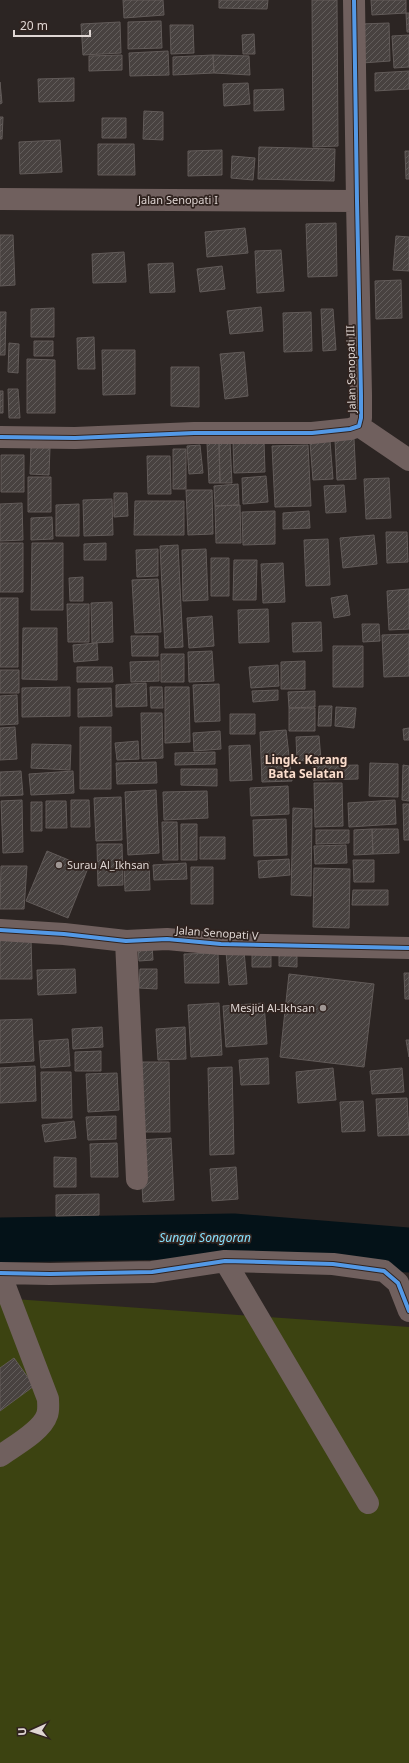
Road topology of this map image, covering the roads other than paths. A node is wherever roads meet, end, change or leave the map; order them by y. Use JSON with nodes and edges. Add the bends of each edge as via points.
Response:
{"nodes":[{"id":1,"x":354,"y":0,"type":"edge"},
{"id":2,"x":0,"y":199,"type":"edge"},
{"id":3,"x":357,"y":201,"type":"junction"},
{"id":4,"x":359,"y":426,"type":"junction"},
{"id":5,"x":0,"y":437,"type":"edge"},
{"id":6,"x":409,"y":460,"type":"edge"},
{"id":7,"x":0,"y":930,"type":"edge"},
{"id":8,"x":126,"y":941,"type":"junction"},
{"id":9,"x":409,"y":948,"type":"edge"},
{"id":10,"x":137,"y":1179,"type":"dead end"},
{"id":11,"x":225,"y":1261,"type":"junction"},
{"id":12,"x":0,"y":1274,"type":"edge"},
{"id":13,"x":409,"y":1311,"type":"edge"},
{"id":14,"x":0,"y":1456,"type":"edge"},
{"id":15,"x":368,"y":1503,"type":"dead end"}],
"edges":[{"from":1,"to":3,"type":"street","name":"Jalan Senopati III"},
{"from":2,"to":3,"type":"street","name":"Jalan Senopati I"},
{"from":3,"to":4,"type":"street","name":"Jalan Senopati III","via":[[361,395]]},
{"from":4,"to":5,"type":"street","name":"Jalan Senopati III","via":[[312,433]]},
{"from":4,"to":6,"type":"street"},
{"from":7,"to":8,"type":"street","name":"Jalan Senopati V"},
{"from":8,"to":9,"type":"street","name":"Jalan Senopati V","via":[[166,939],[228,944]]},
{"from":8,"to":10,"type":"street"},
{"from":11,"to":12,"type":"street","via":[[152,1272]]},
{"from":11,"to":13,"type":"street","via":[[333,1264],[384,1271],[398,1283]]},
{"from":11,"to":15,"type":"street"},
{"from":12,"to":14,"type":"street","via":[[48,1399],[48,1413],[42,1426]]}]}
